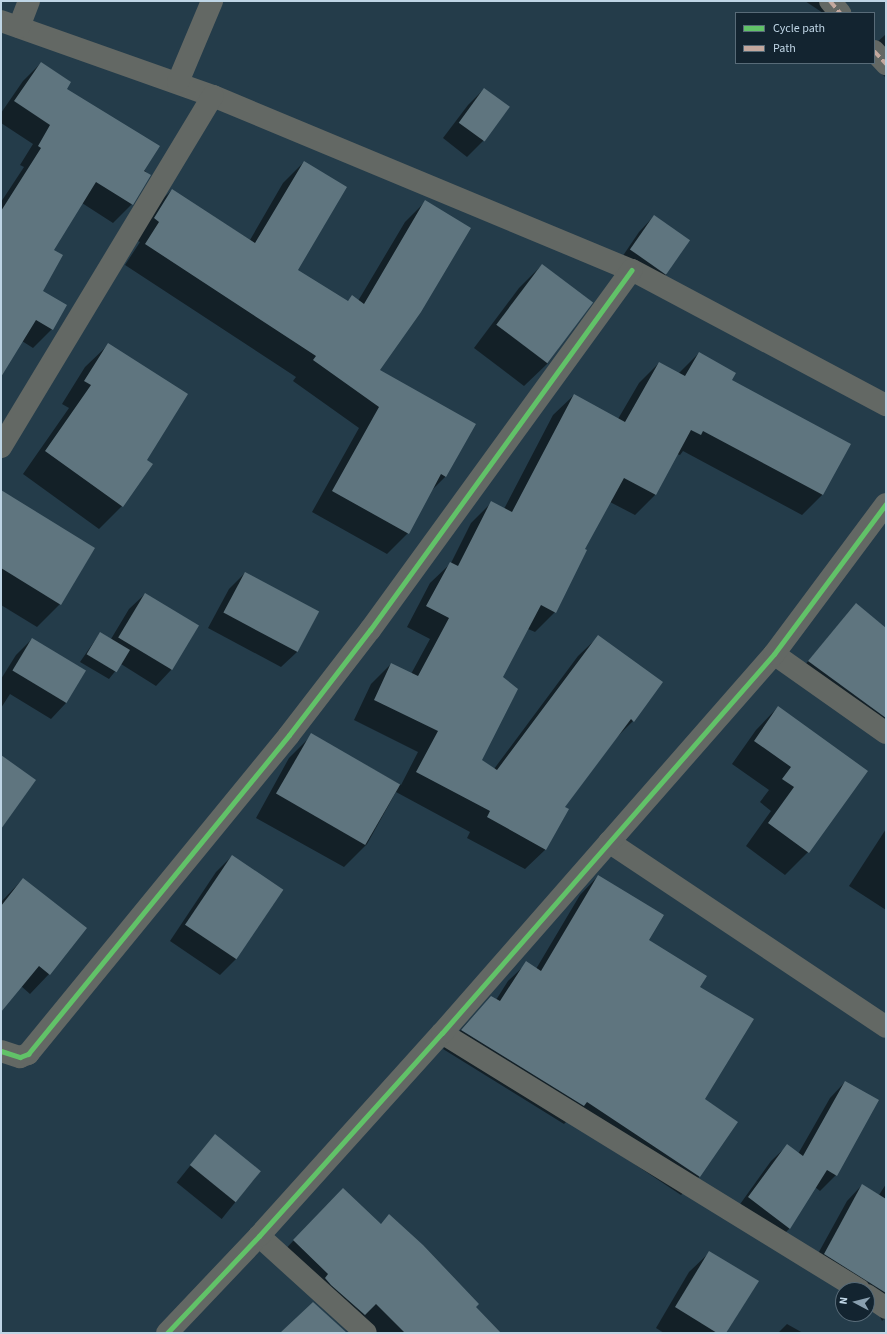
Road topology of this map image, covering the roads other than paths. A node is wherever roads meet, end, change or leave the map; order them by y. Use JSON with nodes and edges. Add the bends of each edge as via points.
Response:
{"nodes":[{"id":1,"x":29,"y":1,"type":"edge"},
{"id":2,"x":212,"y":1,"type":"edge"},
{"id":3,"x":830,"y":1,"type":"edge"},
{"id":4,"x":839,"y":12,"type":"edge"},
{"id":5,"x":10,"y":24,"type":"edge"},
{"id":6,"x":875,"y":51,"type":"edge"},
{"id":7,"x":886,"y":64,"type":"edge"},
{"id":8,"x":178,"y":82,"type":"junction"},
{"id":9,"x":214,"y":96,"type":"junction"},
{"id":10,"x":632,"y":270,"type":"junction"},
{"id":11,"x":886,"y":405,"type":"edge"},
{"id":12,"x":1,"y":448,"type":"edge"},
{"id":13,"x":886,"y":504,"type":"edge"},
{"id":14,"x":774,"y":654,"type":"junction"},
{"id":15,"x":886,"y":733,"type":"edge"},
{"id":16,"x":609,"y":842,"type":"junction"},
{"id":17,"x":886,"y":1027,"type":"edge"},
{"id":18,"x":442,"y":1033,"type":"junction"},
{"id":19,"x":1,"y":1051,"type":"edge"},
{"id":20,"x":259,"y":1236,"type":"junction"},
{"id":21,"x":846,"y":1282,"type":"edge"},
{"id":22,"x":875,"y":1300,"type":"edge"},
{"id":23,"x":886,"y":1308,"type":"edge"},
{"id":24,"x":167,"y":1333,"type":"edge"},
{"id":25,"x":366,"y":1333,"type":"edge"}],
"edges":[{"from":1,"to":5,"type":"street"},
{"from":2,"to":8,"type":"street"},
{"from":3,"to":4,"type":"street"},
{"from":5,"to":8,"type":"street"},
{"from":6,"to":7,"type":"street"},
{"from":8,"to":9,"type":"street"},
{"from":9,"to":10,"type":"street"},
{"from":9,"to":12,"type":"street"},
{"from":10,"to":11,"type":"street"},
{"from":10,"to":19,"type":"street","via":[[370,630],[279,748],[28,1054],[20,1057]]},
{"from":13,"to":14,"type":"street"},
{"from":14,"to":15,"type":"street"},
{"from":14,"to":16,"type":"street"},
{"from":16,"to":17,"type":"street"},
{"from":16,"to":18,"type":"street"},
{"from":18,"to":20,"type":"street"},
{"from":18,"to":21,"type":"street"},
{"from":20,"to":24,"type":"street"},
{"from":20,"to":25,"type":"street"},
{"from":22,"to":23,"type":"street"}]}
